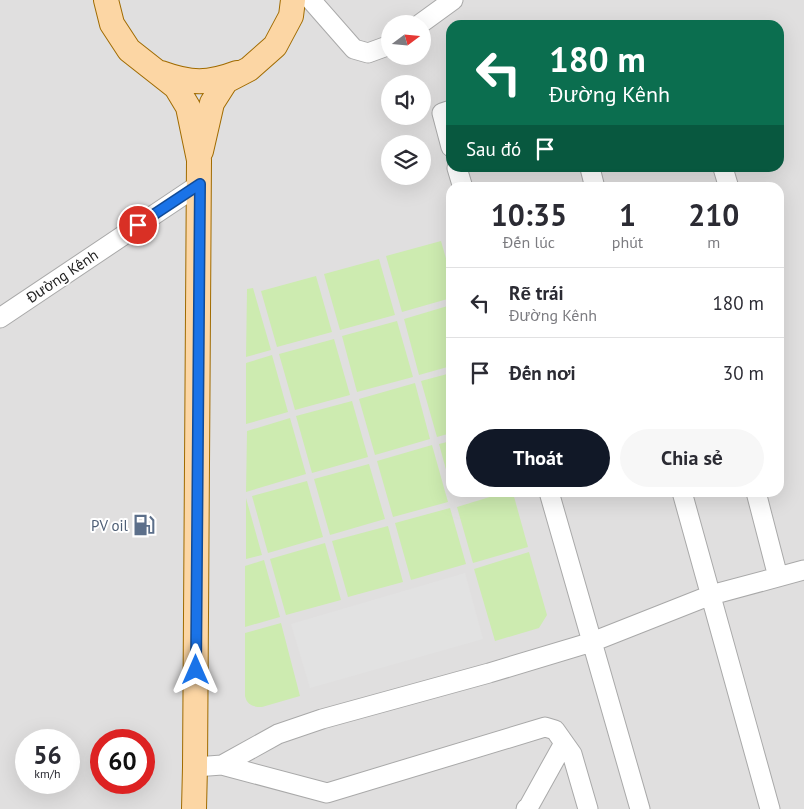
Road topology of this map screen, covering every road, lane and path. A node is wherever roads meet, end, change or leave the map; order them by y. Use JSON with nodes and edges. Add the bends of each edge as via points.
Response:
{"nodes":[{"id":1,"x":106,"y":0,"type":"edge"},
{"id":2,"x":293,"y":0,"type":"edge"},
{"id":3,"x":311,"y":0,"type":"edge"},
{"id":4,"x":453,"y":0,"type":"edge"},
{"id":5,"x":431,"y":16,"type":"edge"},
{"id":6,"x":381,"y":48,"type":"edge"},
{"id":7,"x":249,"y":69,"type":"junction"},
{"id":8,"x":152,"y":70,"type":"junction"},
{"id":9,"x":446,"y":112,"type":"edge"},
{"id":10,"x":446,"y":128,"type":"edge"},
{"id":11,"x":199,"y":160,"type":"junction"},
{"id":12,"x":200,"y":184,"type":"junction"},
{"id":13,"x":0,"y":318,"type":"edge"},
{"id":14,"x":550,"y":497,"type":"edge"},
{"id":15,"x":683,"y":497,"type":"edge"},
{"id":16,"x":757,"y":497,"type":"edge"},
{"id":17,"x":804,"y":570,"type":"edge"},
{"id":18,"x":778,"y":577,"type":"junction"},
{"id":19,"x":711,"y":595,"type":"junction"},
{"id":20,"x":592,"y":642,"type":"junction"},
{"id":21,"x":564,"y":743,"type":"junction"},
{"id":22,"x":222,"y":765,"type":"junction"},
{"id":23,"x":195,"y":767,"type":"junction"},
{"id":24,"x":330,"y":801,"type":"edge"},
{"id":25,"x":194,"y":809,"type":"edge"},
{"id":26,"x":526,"y":809,"type":"edge"},
{"id":27,"x":588,"y":809,"type":"edge"},
{"id":28,"x":640,"y":809,"type":"edge"},
{"id":29,"x":770,"y":809,"type":"edge"}],
"edges":[{"from":1,"to":8,"type":"main road","via":[[112,24],[128,50]]},
{"from":2,"to":7,"type":"main road","via":[[291,16],[275,46]]},
{"from":3,"to":6,"type":"street","via":[[354,49],[368,52]]},
{"from":4,"to":5,"type":"street"},
{"from":7,"to":8,"type":"main road","via":[[216,81],[182,80]]},
{"from":7,"to":11,"type":"main road","via":[[226,81],[212,103]]},
{"from":8,"to":11,"type":"main road","via":[[176,87],[188,107]]},
{"from":9,"to":10,"type":"street","via":[[442,113]]},
{"from":11,"to":12,"type":"main road"},
{"from":12,"to":13,"type":"street","name":"Đường Kênh"},
{"from":12,"to":23,"type":"main road"},
{"from":14,"to":20,"type":"street"},
{"from":15,"to":19,"type":"street"},
{"from":16,"to":18,"type":"street"},
{"from":17,"to":18,"type":"street"},
{"from":18,"to":19,"type":"street"},
{"from":19,"to":20,"type":"street"},
{"from":19,"to":29,"type":"street"},
{"from":20,"to":22,"type":"street","via":[[278,734]]},
{"from":20,"to":28,"type":"street"},
{"from":21,"to":24,"type":"street","via":[[556,730],[545,727]]},
{"from":21,"to":26,"type":"street"},
{"from":21,"to":27,"type":"street","via":[[572,754]]},
{"from":22,"to":23,"type":"street"},
{"from":22,"to":24,"type":"street"},
{"from":23,"to":25,"type":"main road"}]}
